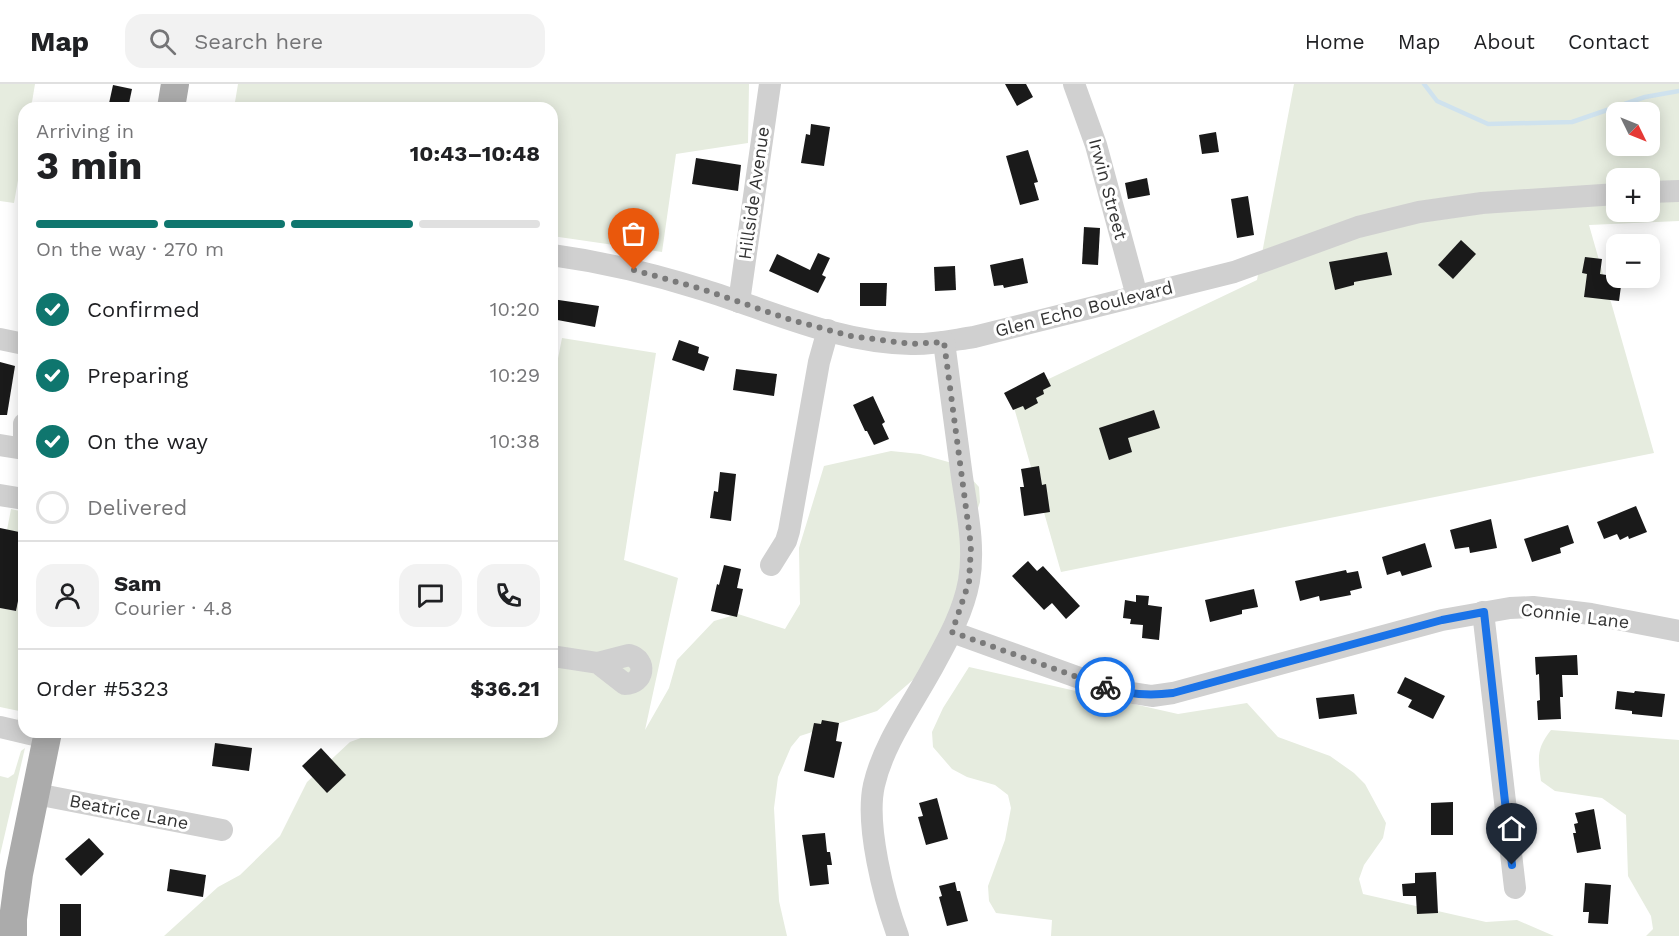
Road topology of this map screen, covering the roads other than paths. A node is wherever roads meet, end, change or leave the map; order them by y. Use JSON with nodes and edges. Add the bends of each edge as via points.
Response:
{"nodes":[{"id":1,"x":176,"y":84,"type":"edge"},
{"id":2,"x":770,"y":84,"type":"edge"},
{"id":3,"x":1074,"y":84,"type":"edge"},
{"id":4,"x":172,"y":102,"type":"edge"},
{"id":5,"x":1679,"y":191,"type":"edge"},
{"id":6,"x":1660,"y":192,"type":"edge"},
{"id":7,"x":1606,"y":196,"type":"edge"},
{"id":8,"x":558,"y":256,"type":"edge"},
{"id":9,"x":1137,"y":296,"type":"junction"},
{"id":10,"x":739,"y":302,"type":"junction"},
{"id":11,"x":828,"y":330,"type":"junction"},
{"id":12,"x":0,"y":339,"type":"edge"},
{"id":13,"x":944,"y":342,"type":"junction"},
{"id":14,"x":18,"y":343,"type":"edge"},
{"id":15,"x":0,"y":445,"type":"edge"},
{"id":16,"x":18,"y":448,"type":"edge"},
{"id":17,"x":0,"y":495,"type":"edge"},
{"id":18,"x":18,"y":498,"type":"edge"},
{"id":19,"x":771,"y":565,"type":"dead end"},
{"id":20,"x":1484,"y":612,"type":"junction"},
{"id":21,"x":1679,"y":631,"type":"edge"},
{"id":22,"x":952,"y":632,"type":"junction"},
{"id":23,"x":558,"y":657,"type":"edge"},
{"id":24,"x":598,"y":663,"type":"dead end"},
{"id":25,"x":0,"y":726,"type":"edge"},
{"id":26,"x":18,"y":729,"type":"edge"},
{"id":27,"x":46,"y":738,"type":"edge"},
{"id":28,"x":36,"y":794,"type":"junction"},
{"id":29,"x":222,"y":830,"type":"dead end"},
{"id":30,"x":1515,"y":888,"type":"dead end"},
{"id":31,"x":8,"y":924,"type":"edge"},
{"id":32,"x":898,"y":936,"type":"edge"}],
"edges":[{"from":1,"to":4,"type":"main road"},
{"from":2,"to":10,"type":"street","name":"Hillside Avenue"},
{"from":3,"to":9,"type":"street","name":"Irwin Street","via":[[1096,145]]},
{"from":5,"to":6,"type":"street"},
{"from":7,"to":9,"type":"street","name":"Glen Echo Boulevard","via":[[1482,203],[1419,212],[1358,227],[1234,273]]},
{"from":8,"to":10,"type":"street","name":"Glen Echo Boulevard","via":[[634,270]]},
{"from":9,"to":13,"type":"street","name":"Glen Echo Boulevard"},
{"from":10,"to":11,"type":"street","name":"Glen Echo Boulevard"},
{"from":11,"to":13,"type":"street","name":"Glen Echo Boulevard","via":[[880,341]]},
{"from":11,"to":19,"type":"street","via":[[789,531]]},
{"from":12,"to":14,"type":"street"},
{"from":13,"to":22,"type":"street","via":[[971,546],[969,582]]},
{"from":15,"to":16,"type":"street"},
{"from":17,"to":18,"type":"street"},
{"from":20,"to":21,"type":"street","name":"Connie Lane","via":[[1533,607]]},
{"from":20,"to":22,"type":"street","name":"Connie Lane","via":[[1152,696],[1113,690]]},
{"from":20,"to":30,"type":"street"},
{"from":22,"to":32,"type":"street","via":[[887,750],[874,786],[873,829]]},
{"from":23,"to":24,"type":"street"},
{"from":25,"to":26,"type":"street"},
{"from":27,"to":28,"type":"main road"},
{"from":28,"to":29,"type":"street","name":"Beatrice Lane"},
{"from":28,"to":31,"type":"main road"}]}
